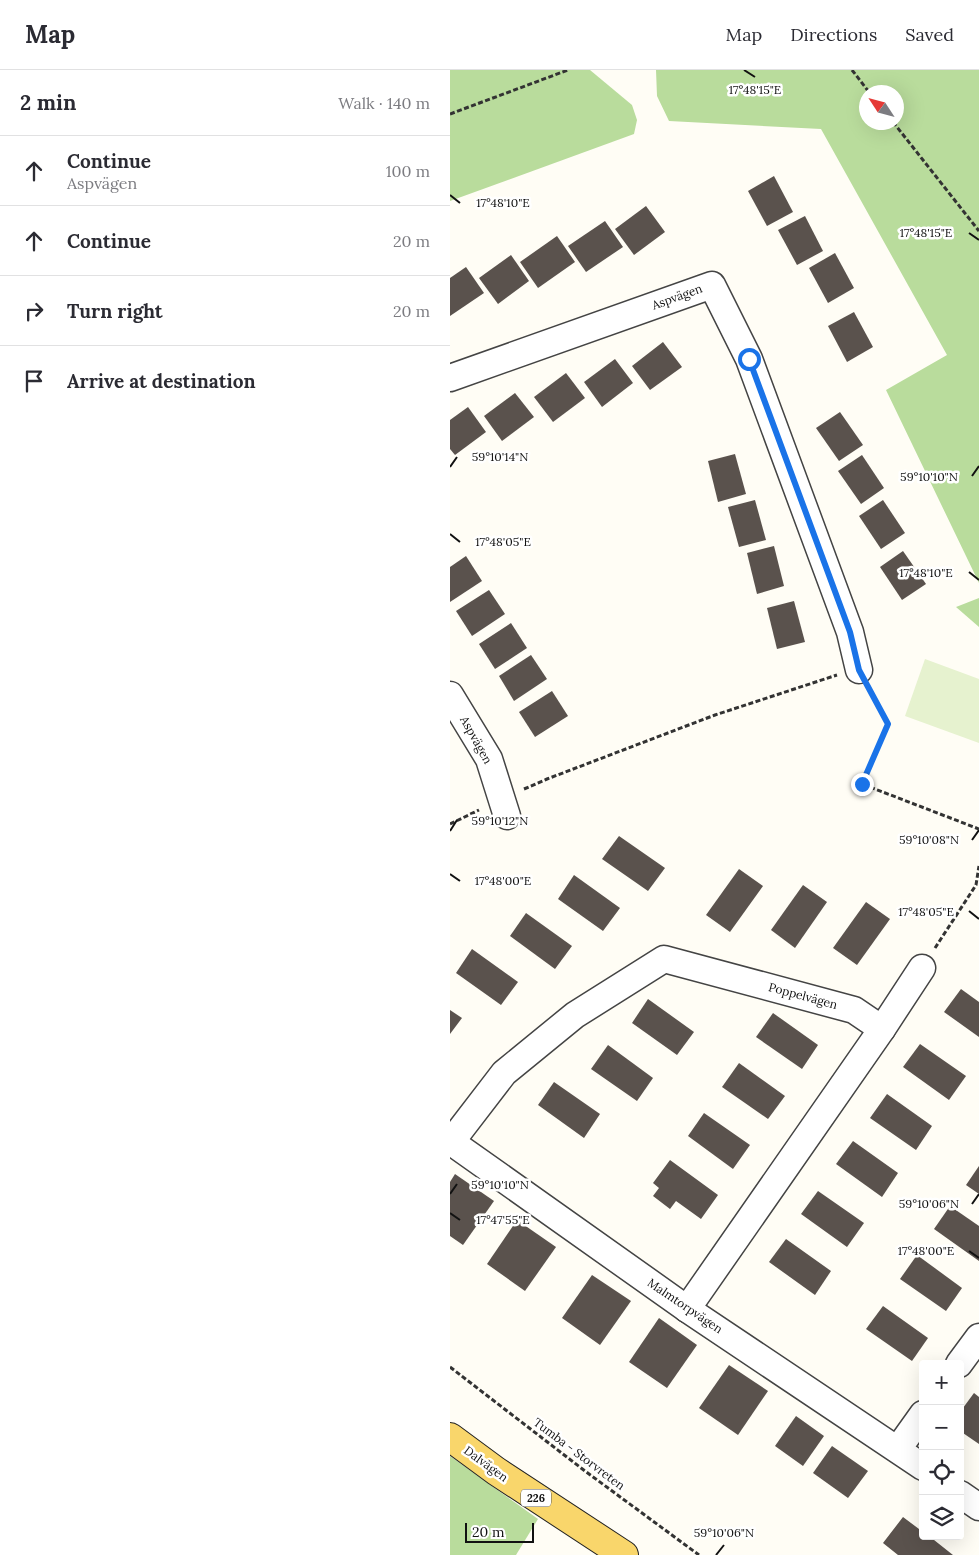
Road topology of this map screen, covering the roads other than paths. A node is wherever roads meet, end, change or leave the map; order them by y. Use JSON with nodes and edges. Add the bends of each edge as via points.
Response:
{"nodes":[{"id":1,"x":450,"y":378,"type":"edge"},
{"id":2,"x":859,"y":670,"type":"road end"},
{"id":3,"x":450,"y":695,"type":"edge"},
{"id":4,"x":504,"y":808,"type":"road end"},
{"id":5,"x":922,"y":968,"type":"road end"},
{"id":6,"x":882,"y":1029,"type":"junction"},
{"id":7,"x":450,"y":1142,"type":"edge"},
{"id":8,"x":687,"y":1309,"type":"junction"},
{"id":9,"x":979,"y":1337,"type":"edge"},
{"id":10,"x":963,"y":1360,"type":"edge"},
{"id":11,"x":919,"y":1420,"type":"edge"},
{"id":12,"x":450,"y":1437,"type":"edge"},
{"id":13,"x":898,"y":1449,"type":"junction"},
{"id":14,"x":919,"y":1463,"type":"edge"},
{"id":15,"x":961,"y":1495,"type":"edge"},
{"id":16,"x":979,"y":1507,"type":"edge"},
{"id":17,"x":624,"y":1555,"type":"edge"}],
"edges":[{"from":1,"to":2,"type":"street","name":"Aspvägen","via":[[712,285],[749,359],[850,632]]},
{"from":3,"to":4,"type":"street","name":"Aspvägen","via":[[489,759]]},
{"from":5,"to":6,"type":"street"},
{"from":6,"to":7,"type":"street","name":"Poppelvägen","via":[[854,1010],[664,959],[575,1015],[504,1073]]},
{"from":6,"to":8,"type":"street"},
{"from":7,"to":8,"type":"street","name":"Malmtorpvägen"},
{"from":8,"to":13,"type":"street","name":"Malmtorpvägen"},
{"from":9,"to":10,"type":"street"},
{"from":11,"to":13,"type":"street"},
{"from":12,"to":17,"type":"main road","name":"Dalvägen","number":"226"},
{"from":13,"to":14,"type":"street","name":"Malmtorpvägen"},
{"from":15,"to":16,"type":"street"}]}
